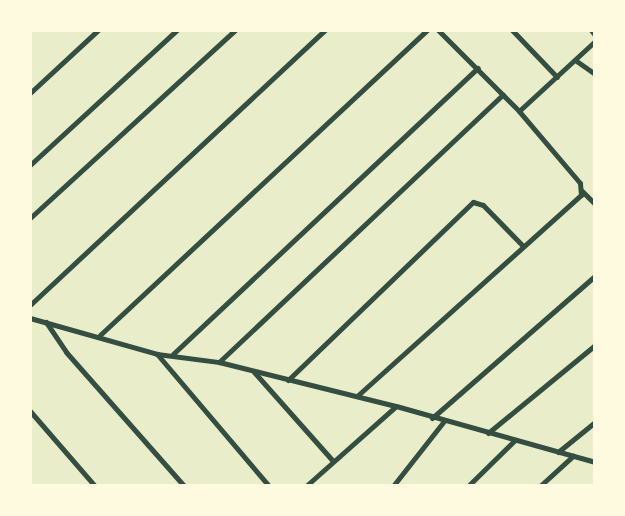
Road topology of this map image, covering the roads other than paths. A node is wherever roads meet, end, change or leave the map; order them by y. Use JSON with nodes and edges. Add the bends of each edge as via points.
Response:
{"nodes":[{"id":1,"x":98,"y":30,"type":"edge"},
{"id":2,"x":177,"y":30,"type":"edge"},
{"id":3,"x":235,"y":30,"type":"edge"},
{"id":4,"x":325,"y":30,"type":"edge"},
{"id":5,"x":427,"y":30,"type":"edge"},
{"id":6,"x":438,"y":30,"type":"edge"},
{"id":7,"x":513,"y":30,"type":"edge"},
{"id":8,"x":591,"y":30,"type":"edge"},
{"id":9,"x":595,"y":35,"type":"edge"},
{"id":10,"x":595,"y":41,"type":"edge"},
{"id":11,"x":575,"y":60,"type":"junction"},
{"id":12,"x":478,"y":68,"type":"junction"},
{"id":13,"x":595,"y":74,"type":"edge"},
{"id":14,"x":556,"y":76,"type":"junction"},
{"id":15,"x":30,"y":93,"type":"edge"},
{"id":16,"x":503,"y":94,"type":"junction"},
{"id":17,"x":519,"y":111,"type":"junction"},
{"id":18,"x":30,"y":165,"type":"edge"},
{"id":19,"x":582,"y":191,"type":"junction"},
{"id":20,"x":595,"y":204,"type":"edge"},
{"id":21,"x":30,"y":218,"type":"edge"},
{"id":22,"x":523,"y":246,"type":"junction"},
{"id":23,"x":595,"y":276,"type":"edge"},
{"id":24,"x":30,"y":305,"type":"edge"},
{"id":25,"x":30,"y":318,"type":"edge"},
{"id":26,"x":46,"y":322,"type":"junction"},
{"id":27,"x":100,"y":335,"type":"junction"},
{"id":28,"x":595,"y":345,"type":"edge"},
{"id":29,"x":157,"y":354,"type":"junction"},
{"id":30,"x":173,"y":354,"type":"junction"},
{"id":31,"x":219,"y":362,"type":"junction"},
{"id":32,"x":253,"y":371,"type":"junction"},
{"id":33,"x":288,"y":380,"type":"junction"},
{"id":34,"x":357,"y":396,"type":"junction"},
{"id":35,"x":396,"y":406,"type":"junction"},
{"id":36,"x":30,"y":411,"type":"edge"},
{"id":37,"x":432,"y":418,"type":"junction"},
{"id":38,"x":444,"y":421,"type":"junction"},
{"id":39,"x":595,"y":422,"type":"edge"},
{"id":40,"x":488,"y":433,"type":"junction"},
{"id":41,"x":515,"y":440,"type":"junction"},
{"id":42,"x":558,"y":453,"type":"junction"},
{"id":43,"x":573,"y":456,"type":"junction"},
{"id":44,"x":333,"y":461,"type":"junction"},
{"id":45,"x":595,"y":462,"type":"edge"},
{"id":46,"x":95,"y":486,"type":"edge"},
{"id":47,"x":184,"y":486,"type":"edge"},
{"id":48,"x":269,"y":486,"type":"edge"},
{"id":49,"x":306,"y":486,"type":"edge"},
{"id":50,"x":393,"y":486,"type":"edge"},
{"id":51,"x":468,"y":486,"type":"edge"},
{"id":52,"x":540,"y":486,"type":"edge"}],
"edges":[{"from":1,"to":15,"type":"street"},
{"from":2,"to":18,"type":"street"},
{"from":3,"to":21,"type":"street"},
{"from":4,"to":24,"type":"street"},
{"from":5,"to":27,"type":"street"},
{"from":6,"to":12,"type":"street"},
{"from":7,"to":14,"type":"street"},
{"from":8,"to":9,"type":"street"},
{"from":10,"to":11,"type":"street"},
{"from":11,"to":13,"type":"street"},
{"from":11,"to":14,"type":"street"},
{"from":12,"to":16,"type":"street"},
{"from":12,"to":30,"type":"street"},
{"from":14,"to":17,"type":"street"},
{"from":16,"to":17,"type":"street"},
{"from":16,"to":31,"type":"street"},
{"from":17,"to":19,"type":"street"},
{"from":19,"to":20,"type":"street"},
{"from":19,"to":22,"type":"street"},
{"from":22,"to":33,"type":"street","via":[[483,205],[473,202]]},
{"from":22,"to":34,"type":"street"},
{"from":23,"to":37,"type":"street"},
{"from":25,"to":26,"type":"street"},
{"from":26,"to":27,"type":"street"},
{"from":26,"to":47,"type":"street","via":[[66,352]]},
{"from":27,"to":29,"type":"street"},
{"from":28,"to":40,"type":"street"},
{"from":29,"to":30,"type":"street"},
{"from":29,"to":48,"type":"street"},
{"from":30,"to":31,"type":"street"},
{"from":31,"to":32,"type":"street"},
{"from":32,"to":33,"type":"street"},
{"from":32,"to":44,"type":"street"},
{"from":33,"to":34,"type":"street"},
{"from":34,"to":35,"type":"street"},
{"from":35,"to":37,"type":"street"},
{"from":35,"to":44,"type":"street"},
{"from":36,"to":46,"type":"street"},
{"from":37,"to":38,"type":"street"},
{"from":38,"to":40,"type":"street"},
{"from":38,"to":50,"type":"street"},
{"from":39,"to":42,"type":"street"},
{"from":40,"to":41,"type":"street"},
{"from":41,"to":42,"type":"street"},
{"from":41,"to":51,"type":"street"},
{"from":42,"to":43,"type":"street"},
{"from":43,"to":45,"type":"street"},
{"from":43,"to":52,"type":"street"},
{"from":44,"to":49,"type":"street"}]}
